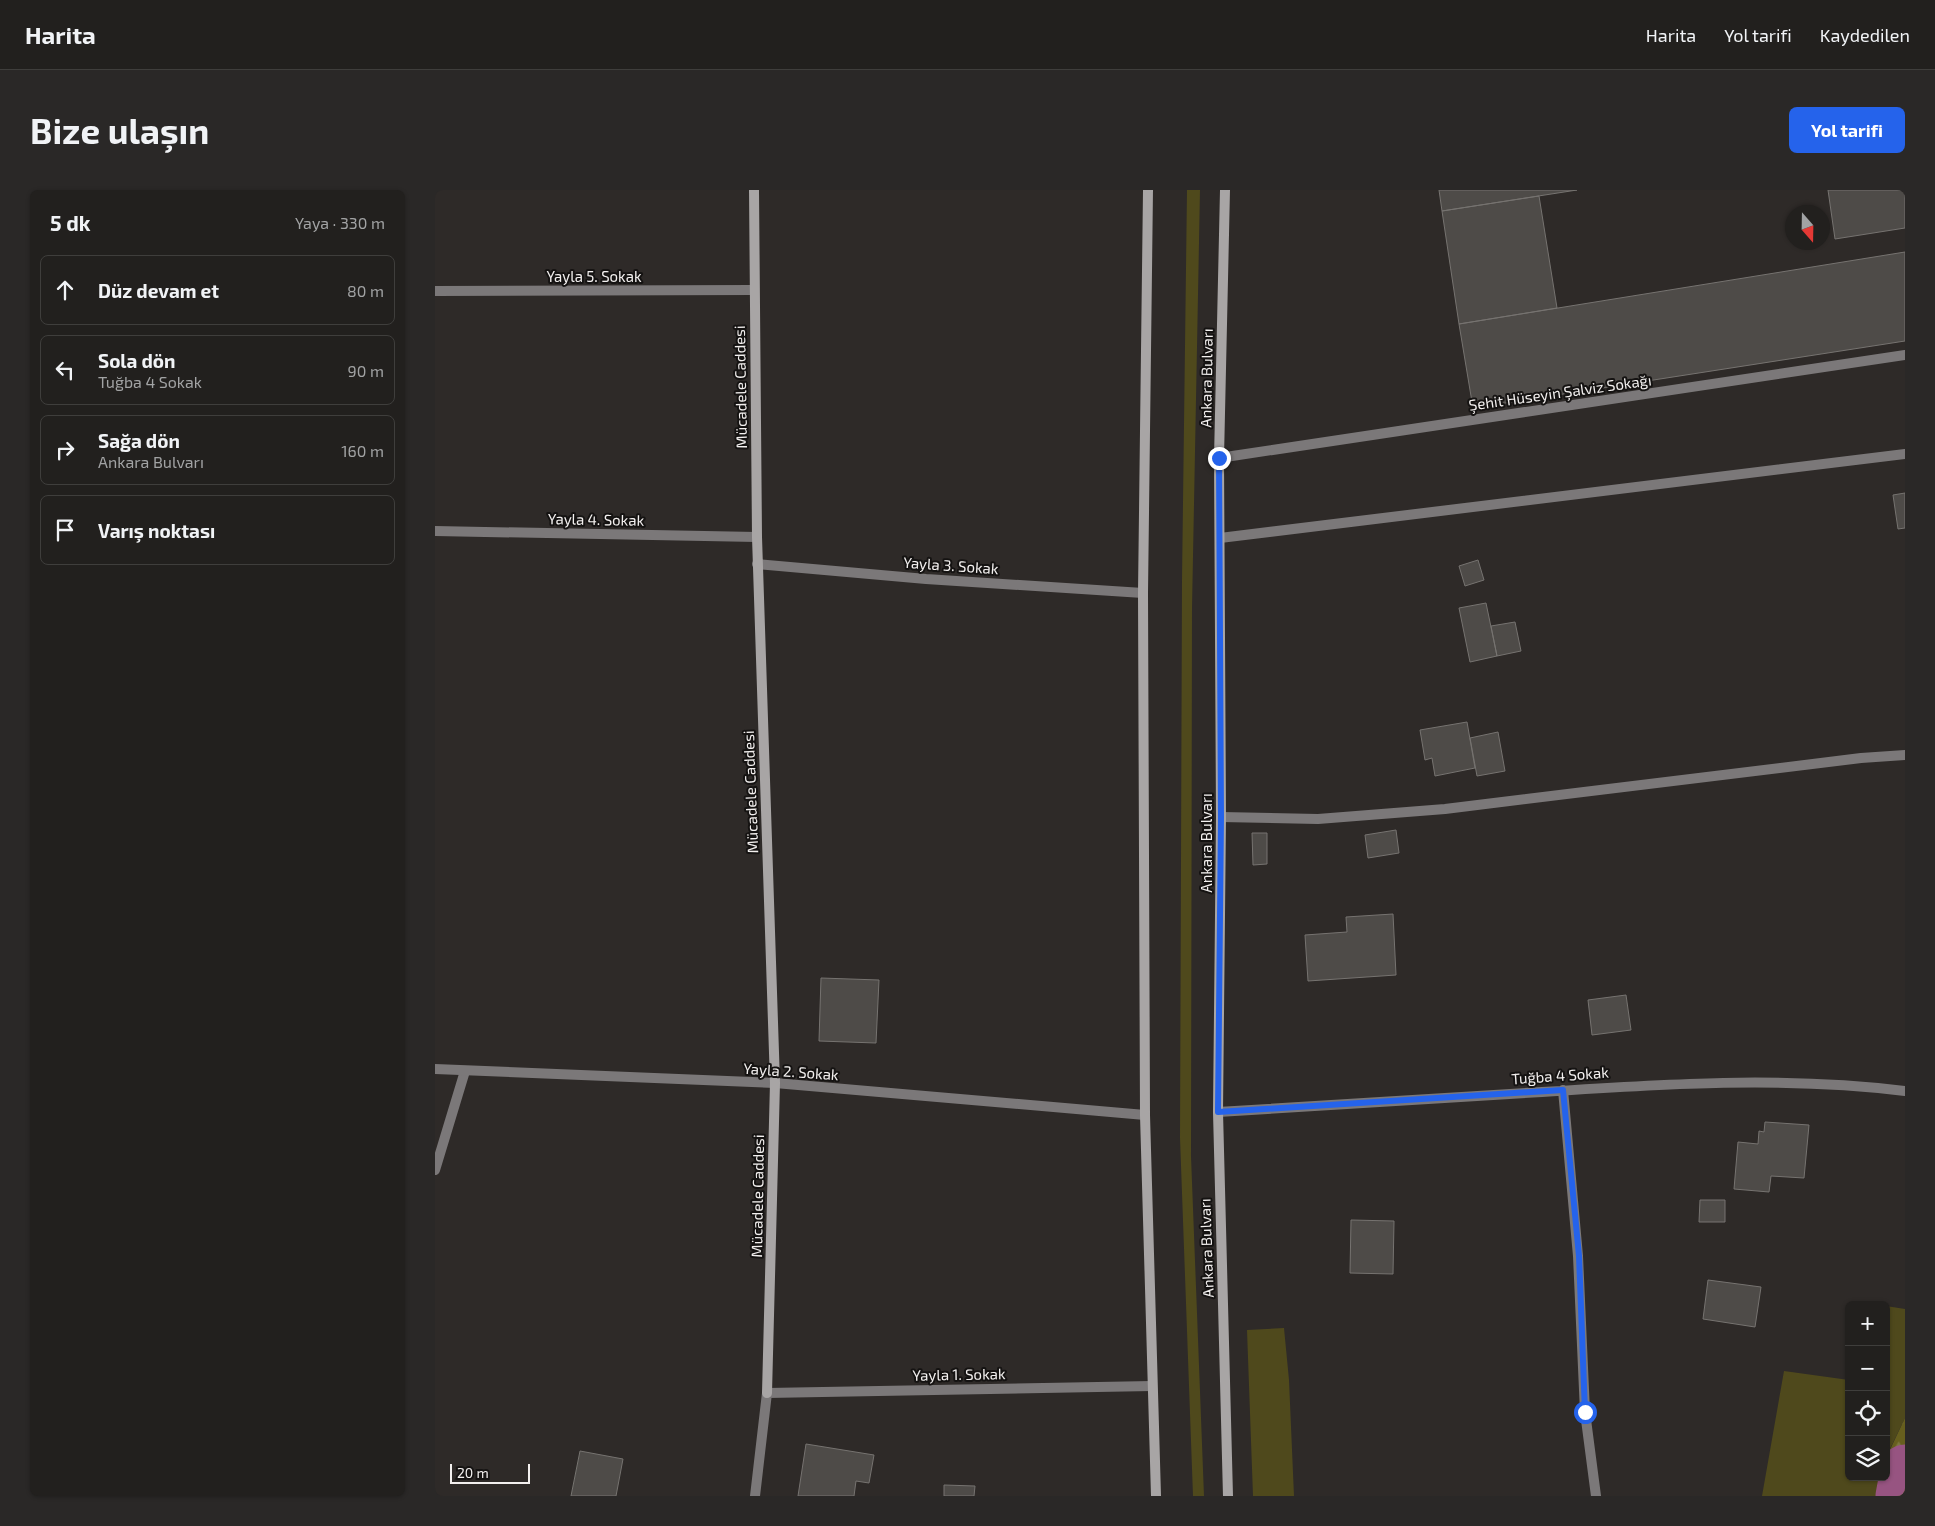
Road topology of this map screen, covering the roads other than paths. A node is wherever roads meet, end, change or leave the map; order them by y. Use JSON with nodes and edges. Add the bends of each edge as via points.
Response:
{"nodes":[{"id":1,"x":753,"y":190,"type":"edge"},
{"id":2,"x":1147,"y":190,"type":"edge"},
{"id":3,"x":1225,"y":190,"type":"edge"},
{"id":4,"x":753,"y":290,"type":"junction"},
{"id":5,"x":435,"y":291,"type":"edge"},
{"id":6,"x":1905,"y":355,"type":"edge"},
{"id":7,"x":1905,"y":454,"type":"edge"},
{"id":8,"x":1219,"y":458,"type":"junction"},
{"id":9,"x":435,"y":531,"type":"edge"},
{"id":10,"x":757,"y":537,"type":"junction"},
{"id":11,"x":1220,"y":538,"type":"junction"},
{"id":12,"x":757,"y":564,"type":"junction"},
{"id":13,"x":1143,"y":593,"type":"junction"},
{"id":14,"x":1905,"y":755,"type":"edge"},
{"id":15,"x":1221,"y":817,"type":"junction"},
{"id":16,"x":435,"y":1069,"type":"edge"},
{"id":17,"x":465,"y":1071,"type":"junction"},
{"id":18,"x":775,"y":1083,"type":"junction"},
{"id":19,"x":1563,"y":1090,"type":"junction"},
{"id":20,"x":1905,"y":1091,"type":"edge"},
{"id":21,"x":1218,"y":1112,"type":"junction"},
{"id":22,"x":1145,"y":1115,"type":"junction"},
{"id":23,"x":435,"y":1170,"type":"edge"},
{"id":24,"x":1152,"y":1386,"type":"junction"},
{"id":25,"x":767,"y":1393,"type":"junction"},
{"id":26,"x":755,"y":1496,"type":"edge"},
{"id":27,"x":1156,"y":1496,"type":"edge"},
{"id":28,"x":1229,"y":1496,"type":"edge"},
{"id":29,"x":1596,"y":1496,"type":"edge"}],
"edges":[{"from":1,"to":4,"type":"main road","name":"Mücadele Caddesi"},
{"from":2,"to":13,"type":"main road"},
{"from":3,"to":8,"type":"main road","name":"Ankara Bulvarı"},
{"from":4,"to":5,"type":"street","name":"Yayla 5. Sokak"},
{"from":4,"to":10,"type":"main road","name":"Mücadele Caddesi"},
{"from":6,"to":8,"type":"street","name":"Şehit Hüseyin Şalviz Sokağı"},
{"from":7,"to":11,"type":"street"},
{"from":8,"to":11,"type":"main road","name":"Ankara Bulvarı"},
{"from":9,"to":10,"type":"street","name":"Yayla 4. Sokak"},
{"from":10,"to":12,"type":"main road","name":"Mücadele Caddesi"},
{"from":11,"to":15,"type":"main road","name":"Ankara Bulvarı"},
{"from":12,"to":13,"type":"street","name":"Yayla 3. Sokak"},
{"from":12,"to":18,"type":"main road","name":"Mücadele Caddesi"},
{"from":13,"to":22,"type":"main road"},
{"from":14,"to":15,"type":"street","via":[[1445,809],[1318,819]]},
{"from":15,"to":21,"type":"main road","name":"Ankara Bulvarı"},
{"from":16,"to":17,"type":"street","name":"Yayla 2. Sokak"},
{"from":17,"to":18,"type":"street","name":"Yayla 2. Sokak"},
{"from":17,"to":23,"type":"street"},
{"from":18,"to":22,"type":"street","name":"Yayla 2. Sokak"},
{"from":18,"to":25,"type":"main road","name":"Mücadele Caddesi"},
{"from":19,"to":20,"type":"street","name":"Tuğba 4 Sokak","via":[[1751,1082]]},
{"from":19,"to":21,"type":"street","name":"Tuğba 4 Sokak"},
{"from":19,"to":29,"type":"street","via":[[1579,1256],[1585,1412]]},
{"from":21,"to":28,"type":"main road","name":"Ankara Bulvarı"},
{"from":22,"to":24,"type":"main road"},
{"from":24,"to":25,"type":"street","name":"Yayla 1. Sokak"},
{"from":24,"to":27,"type":"main road"},
{"from":25,"to":26,"type":"street"}]}
